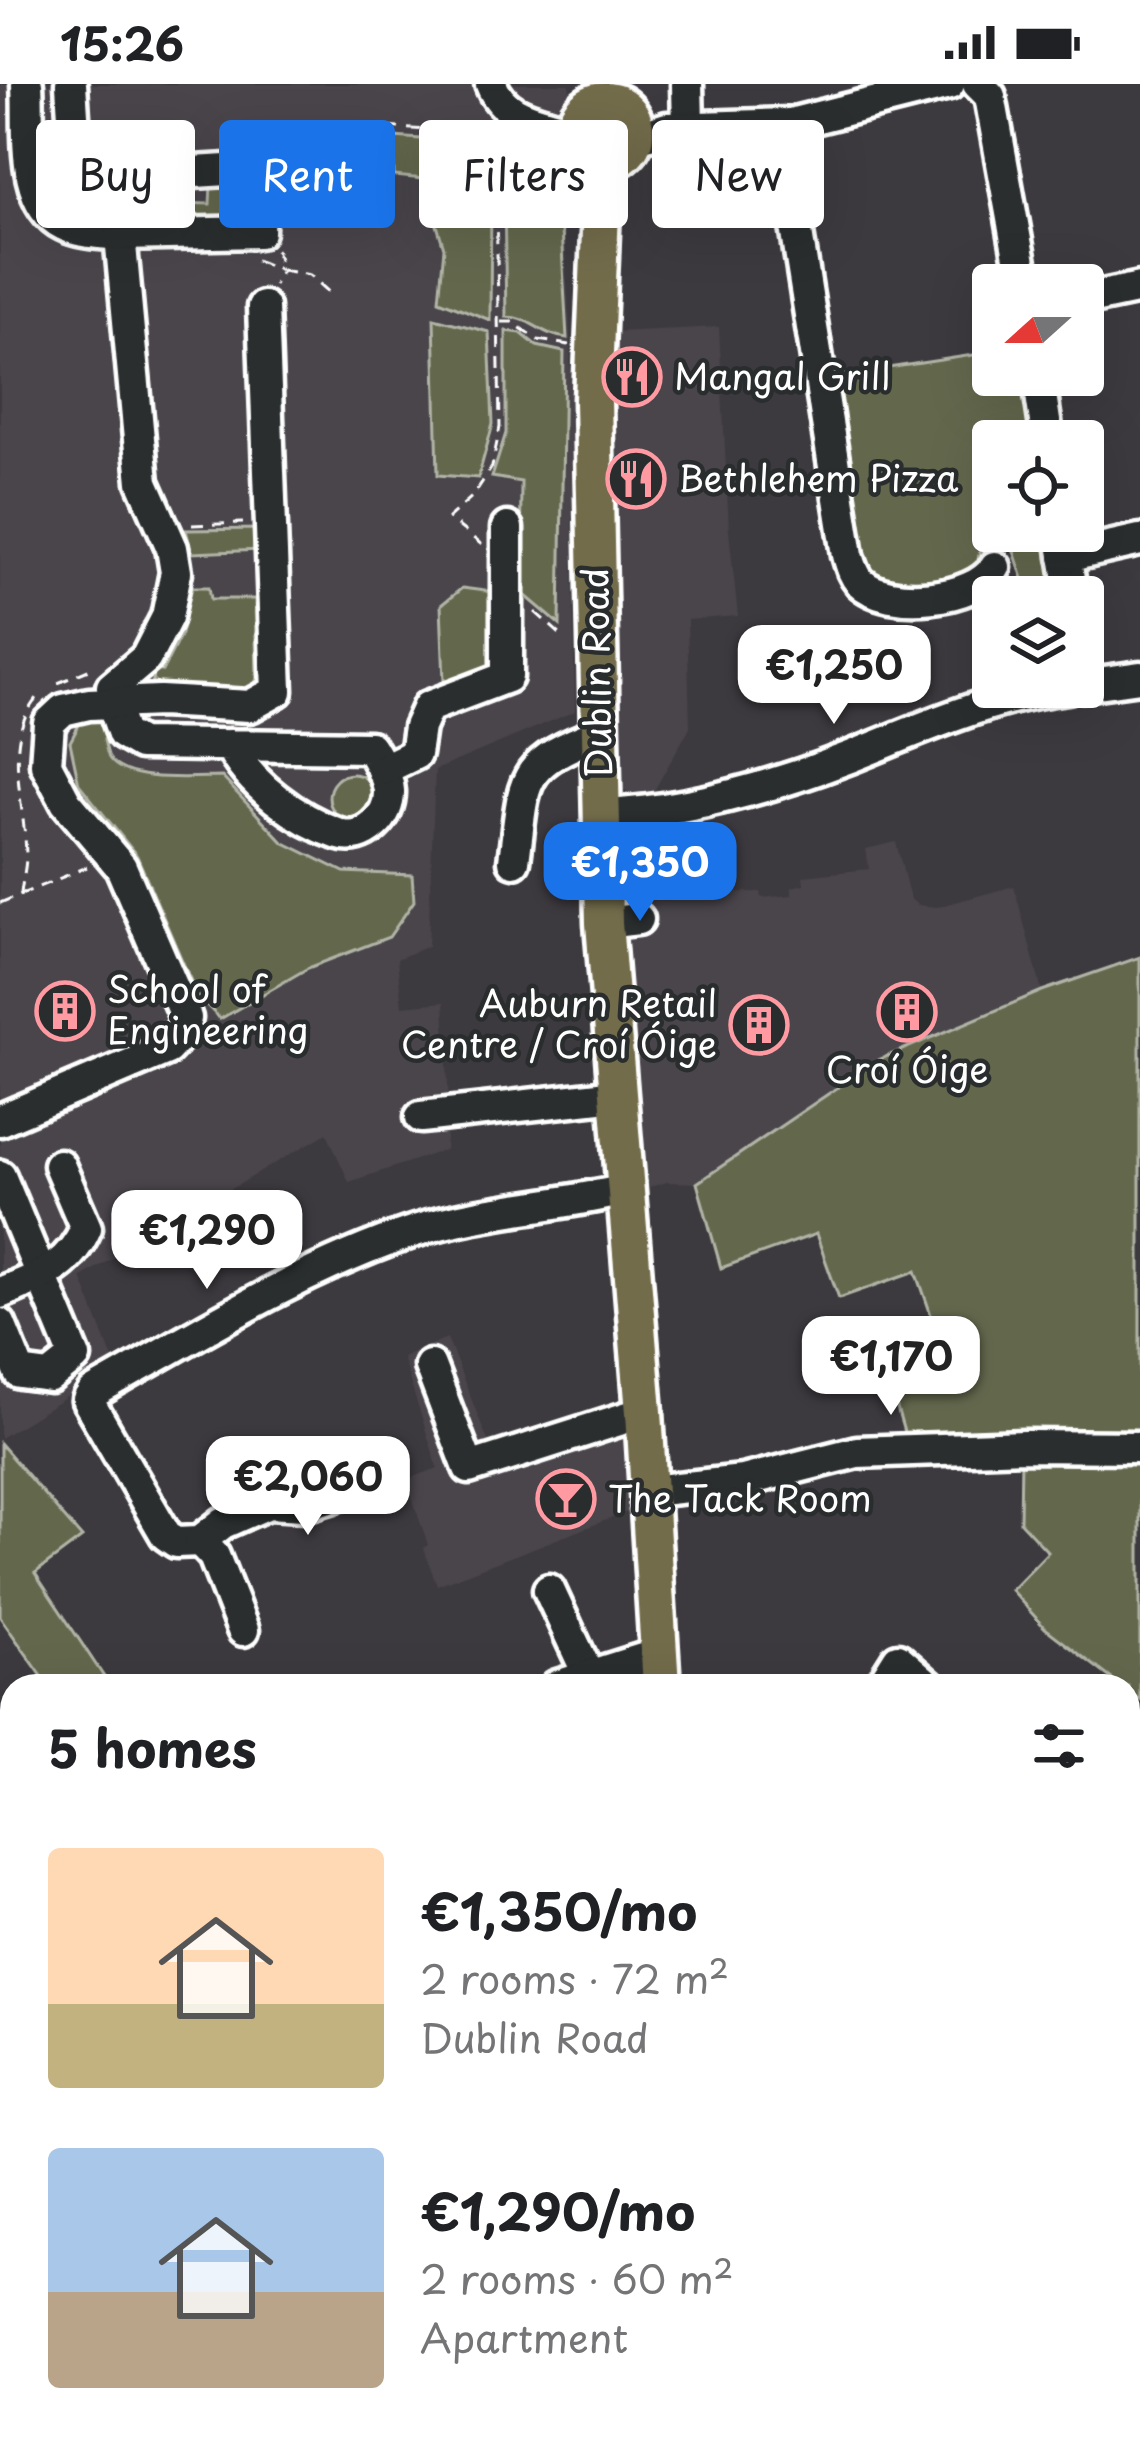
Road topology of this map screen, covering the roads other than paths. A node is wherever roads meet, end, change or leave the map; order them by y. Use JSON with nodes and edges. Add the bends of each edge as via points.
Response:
{"nodes":[{"id":1,"x":27,"y":84,"type":"edge"},
{"id":2,"x":71,"y":84,"type":"edge"},
{"id":3,"x":491,"y":84,"type":"edge"},
{"id":4,"x":687,"y":84,"type":"edge"},
{"id":5,"x":949,"y":84,"type":"edge"},
{"id":6,"x":978,"y":84,"type":"edge"},
{"id":7,"x":638,"y":115,"type":"edge"},
{"id":8,"x":528,"y":120,"type":"edge"},
{"id":9,"x":577,"y":120,"type":"edge"},
{"id":10,"x":709,"y":120,"type":"edge"},
{"id":11,"x":801,"y":120,"type":"edge"},
{"id":12,"x":601,"y":228,"type":"edge"},
{"id":13,"x":796,"y":228,"type":"edge"},
{"id":14,"x":120,"y":235,"type":"junction"},
{"id":15,"x":1020,"y":264,"type":"edge"},
{"id":16,"x":1140,"y":288,"type":"edge"},
{"id":17,"x":1104,"y":296,"type":"edge"},
{"id":18,"x":263,"y":307,"type":"dead end"},
{"id":19,"x":506,"y":528,"type":"dead end"},
{"id":20,"x":1140,"y":540,"type":"edge"},
{"id":21,"x":1104,"y":542,"type":"edge"},
{"id":22,"x":994,"y":568,"type":"dead end"},
{"id":23,"x":1140,"y":677,"type":"edge"},
{"id":24,"x":1104,"y":682,"type":"edge"},
{"id":25,"x":120,"y":701,"type":"junction"},
{"id":26,"x":977,"y":708,"type":"edge"},
{"id":27,"x":598,"y":734,"type":"junction"},
{"id":28,"x":230,"y":745,"type":"junction"},
{"id":29,"x":382,"y":770,"type":"junction"},
{"id":30,"x":600,"y":814,"type":"junction"},
{"id":31,"x":514,"y":861,"type":"dead end"},
{"id":32,"x":616,"y":1095,"type":"junction"},
{"id":33,"x":422,"y":1117,"type":"dead end"},
{"id":34,"x":0,"y":1120,"type":"edge"},
{"id":35,"x":59,"y":1165,"type":"dead end"},
{"id":36,"x":0,"y":1176,"type":"edge"},
{"id":37,"x":624,"y":1190,"type":"junction"},
{"id":38,"x":41,"y":1275,"type":"junction"},
{"id":39,"x":0,"y":1293,"type":"edge"},
{"id":40,"x":0,"y":1324,"type":"edge"},
{"id":41,"x":430,"y":1366,"type":"dead end"},
{"id":42,"x":644,"y":1412,"type":"junction"},
{"id":43,"x":1140,"y":1447,"type":"edge"},
{"id":44,"x":389,"y":1479,"type":"dead end"},
{"id":45,"x":650,"y":1491,"type":"junction"},
{"id":46,"x":200,"y":1540,"type":"junction"},
{"id":47,"x":549,"y":1590,"type":"dead end"},
{"id":48,"x":243,"y":1630,"type":"dead end"},
{"id":49,"x":659,"y":1670,"type":"edge"},
{"id":50,"x":588,"y":1674,"type":"joint"},
{"id":51,"x":889,"y":1674,"type":"edge"},
{"id":52,"x":915,"y":1674,"type":"edge"}],
"edges":[{"from":1,"to":14,"type":"street","via":[[40,206],[64,226]]},
{"from":2,"to":14,"type":"street","via":[[77,179],[261,168],[259,232]]},
{"from":3,"to":8,"type":"street","via":[[500,104]]},
{"from":4,"to":7,"type":"street"},
{"from":5,"to":11,"type":"street"},
{"from":6,"to":15,"type":"street","via":[[990,96]]},
{"from":7,"to":9,"type":"main road","via":[[595,102]]},
{"from":7,"to":10,"type":"street"},
{"from":12,"to":27,"type":"main road","name":"Dublin Road","via":[[593,498]]},
{"from":13,"to":22,"type":"street","via":[[855,575],[873,590],[921,597],[980,585]]},
{"from":14,"to":25,"type":"street","via":[[143,482],[176,572],[146,658],[112,687]]},
{"from":16,"to":17,"type":"street"},
{"from":18,"to":25,"type":"street","via":[[277,691],[250,706]]},
{"from":19,"to":29,"type":"street","via":[[507,677],[428,707],[415,754]]},
{"from":20,"to":21,"type":"street"},
{"from":23,"to":24,"type":"street"},
{"from":25,"to":28,"type":"street","via":[[123,734],[140,744]]},
{"from":25,"to":34,"type":"street","via":[[63,710],[49,723],[46,764],[66,802],[121,867],[186,1018],[167,1049]]},
{"from":26,"to":30,"type":"street","via":[[784,779],[693,803]]},
{"from":27,"to":30,"type":"main road","name":"Dublin Road"},
{"from":27,"to":31,"type":"street","via":[[540,760],[524,789]]},
{"from":28,"to":29,"type":"street","via":[[370,747]]},
{"from":28,"to":29,"type":"street","via":[[264,790],[340,834],[374,828],[389,790]]},
{"from":30,"to":32,"type":"main road","name":"Dublin Road","via":[[621,921]]},
{"from":32,"to":33,"type":"street"},
{"from":32,"to":37,"type":"main road","name":"Dublin Road"},
{"from":35,"to":38,"type":"street","via":[[86,1228],[75,1254]]},
{"from":36,"to":38,"type":"street"},
{"from":37,"to":42,"type":"main road","name":"Dublin Road"},
{"from":37,"to":46,"type":"street","via":[[470,1216],[327,1263],[93,1393],[88,1405],[166,1535]]},
{"from":38,"to":39,"type":"street"},
{"from":38,"to":40,"type":"street","via":[[75,1357],[50,1377],[20,1373]]},
{"from":41,"to":42,"type":"street","via":[[469,1468]]},
{"from":42,"to":45,"type":"main road","name":"Dublin Road"},
{"from":43,"to":45,"type":"street","via":[[857,1452],[742,1481]]},
{"from":44,"to":46,"type":"street","via":[[304,1505],[268,1503]]},
{"from":45,"to":49,"type":"main road","name":"Dublin Road"},
{"from":46,"to":48,"type":"street"},
{"from":47,"to":50,"type":"street"},
{"from":49,"to":50,"type":"street"},
{"from":51,"to":52,"type":"street","via":[[898,1659]]}]}
